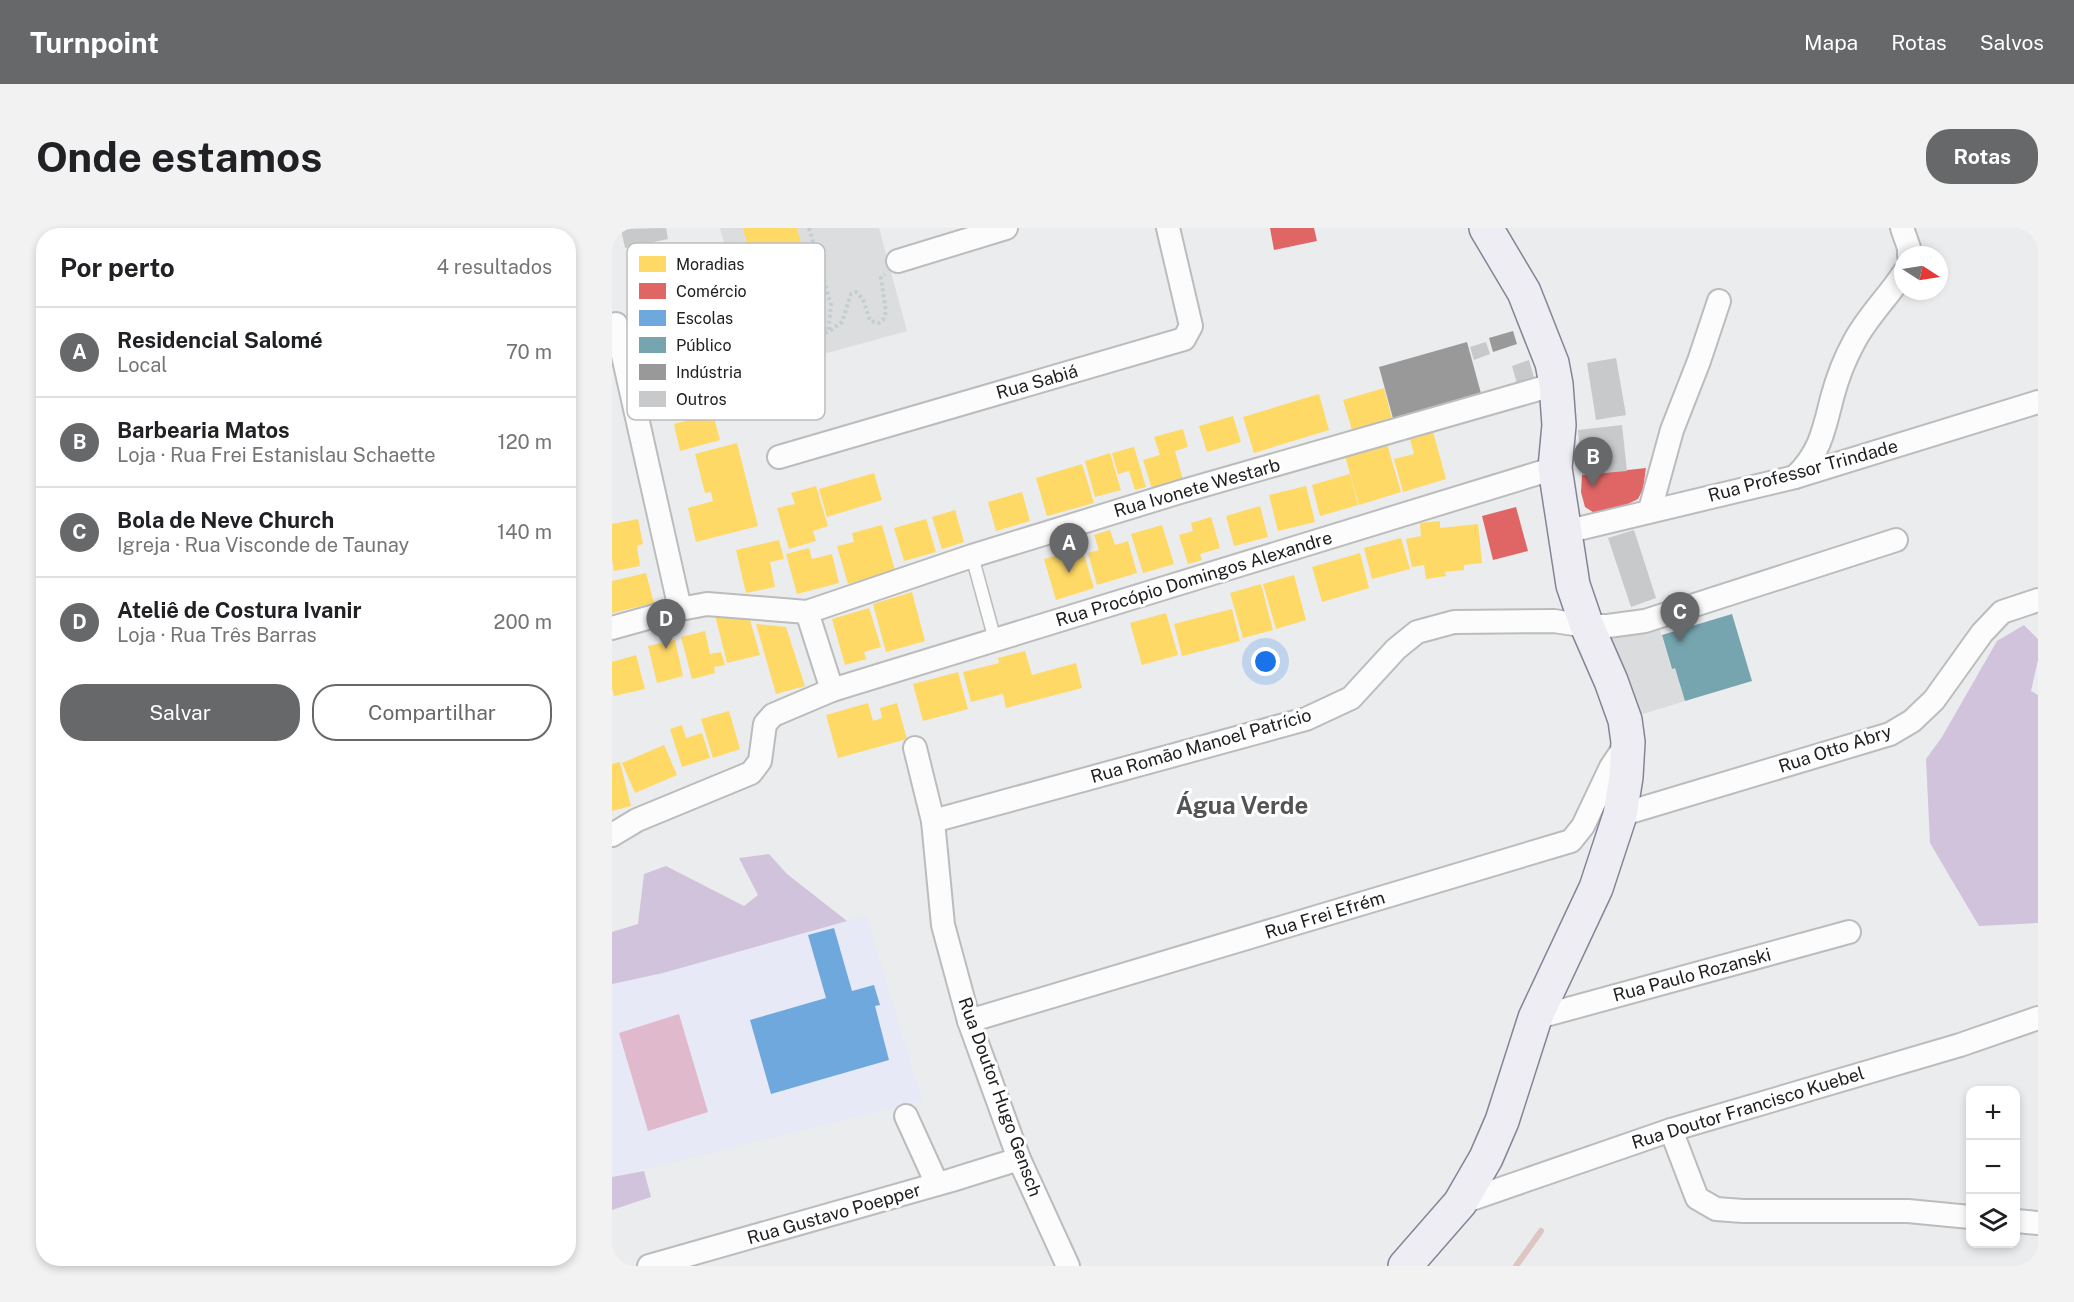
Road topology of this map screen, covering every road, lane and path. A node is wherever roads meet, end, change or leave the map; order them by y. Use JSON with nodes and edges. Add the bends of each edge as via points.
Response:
{"nodes":[{"id":1,"x":809,"y":228,"type":"edge"},
{"id":2,"x":1006,"y":228,"type":"edge"},
{"id":3,"x":1168,"y":228,"type":"edge"},
{"id":4,"x":1486,"y":228,"type":"edge"},
{"id":5,"x":1902,"y":228,"type":"edge"},
{"id":6,"x":813,"y":243,"type":"edge"},
{"id":7,"x":1908,"y":246,"type":"edge"},
{"id":8,"x":898,"y":261,"type":"joint"},
{"id":9,"x":825,"y":284,"type":"edge"},
{"id":10,"x":1894,"y":286,"type":"edge"},
{"id":11,"x":1719,"y":301,"type":"dead end"},
{"id":12,"x":616,"y":324,"type":"dead end"},
{"id":13,"x":828,"y":332,"type":"junction"},
{"id":14,"x":825,"y":333,"type":"edge"},
{"id":15,"x":627,"y":373,"type":"edge"},
{"id":16,"x":1556,"y":384,"type":"junction"},
{"id":17,"x":2038,"y":402,"type":"edge"},
{"id":18,"x":638,"y":420,"type":"edge"},
{"id":19,"x":779,"y":457,"type":"dead end"},
{"id":20,"x":1555,"y":468,"type":"junction"},
{"id":21,"x":1795,"y":477,"type":"junction"},
{"id":22,"x":1650,"y":510,"type":"junction"},
{"id":23,"x":1565,"y":532,"type":"junction"},
{"id":24,"x":1896,"y":540,"type":"dead end"},
{"id":25,"x":972,"y":556,"type":"junction"},
{"id":26,"x":2038,"y":600,"type":"edge"},
{"id":27,"x":680,"y":609,"type":"junction"},
{"id":28,"x":807,"y":612,"type":"junction"},
{"id":29,"x":1587,"y":626,"type":"junction"},
{"id":30,"x":612,"y":628,"type":"edge"},
{"id":31,"x":995,"y":640,"type":"junction"},
{"id":32,"x":832,"y":690,"type":"junction"},
{"id":33,"x":1628,"y":742,"type":"junction"},
{"id":34,"x":915,"y":748,"type":"dead end"},
{"id":35,"x":1620,"y":815,"type":"junction"},
{"id":36,"x":933,"y":821,"type":"junction"},
{"id":37,"x":612,"y":836,"type":"edge"},
{"id":38,"x":1849,"y":932,"type":"dead end"},
{"id":39,"x":1535,"y":1018,"type":"junction"},
{"id":40,"x":2038,"y":1018,"type":"edge"},
{"id":41,"x":969,"y":1021,"type":"junction"},
{"id":42,"x":906,"y":1116,"type":"dead end"},
{"id":43,"x":1671,"y":1130,"type":"junction"},
{"id":44,"x":1019,"y":1159,"type":"junction"},
{"id":45,"x":937,"y":1184,"type":"junction"},
{"id":46,"x":1460,"y":1203,"type":"junction"},
{"id":47,"x":1966,"y":1217,"type":"edge"},
{"id":48,"x":2020,"y":1221,"type":"edge"},
{"id":49,"x":2038,"y":1223,"type":"edge"},
{"id":50,"x":649,"y":1266,"type":"edge"},
{"id":51,"x":1068,"y":1266,"type":"edge"},
{"id":52,"x":1405,"y":1266,"type":"edge"}],
"edges":[{"from":1,"to":6,"type":"path"},
{"from":2,"to":8,"type":"street"},
{"from":3,"to":19,"type":"street","name":"Rua Sabiá","via":[[1191,326],[1184,339]]},
{"from":4,"to":16,"type":"main road","via":[[1524,292],[1546,344]]},
{"from":5,"to":7,"type":"street"},
{"from":8,"to":13,"type":"path","via":[[881,278],[886,312],[883,320],[870,321],[863,299],[856,292],[851,294],[842,322]]},
{"from":9,"to":13,"type":"path","via":[[831,305]]},
{"from":10,"to":21,"type":"street","via":[[1854,340],[1832,397],[1825,431],[1813,456]]},
{"from":11,"to":22,"type":"street","via":[[1671,430]]},
{"from":12,"to":15,"type":"street"},
{"from":13,"to":14,"type":"path"},
{"from":16,"to":20,"type":"main road","via":[[1559,424]]},
{"from":16,"to":25,"type":"street","name":"Rua Ivonete Westarb"},
{"from":17,"to":21,"type":"street","name":"Rua Professor Trindade"},
{"from":18,"to":27,"type":"street"},
{"from":20,"to":23,"type":"main road"},
{"from":20,"to":31,"type":"street","name":"Rua Procópio Domingos Alexandre"},
{"from":21,"to":22,"type":"street","name":"Rua Professor Trindade"},
{"from":22,"to":23,"type":"street","name":"Rua Professor Trindade"},
{"from":23,"to":29,"type":"main road","via":[[1573,585]]},
{"from":24,"to":29,"type":"street","name":"Rua Romão Manoel Patrício","via":[[1645,621]]},
{"from":25,"to":28,"type":"street","name":"Rua Ivonete Westarb"},
{"from":25,"to":31,"type":"lane"},
{"from":26,"to":35,"type":"street","name":"Rua Otto Abry","via":[[2002,612],[1934,700],[1912,721],[1890,734]]},
{"from":27,"to":28,"type":"street","via":[[707,604]]},
{"from":27,"to":30,"type":"street"},
{"from":28,"to":32,"type":"street"},
{"from":29,"to":33,"type":"main road","via":[[1625,720]]},
{"from":29,"to":36,"type":"street","name":"Rua Romão Manoel Patrício","via":[[1554,621],[1454,622],[1417,632],[1351,698],[1306,719]]},
{"from":31,"to":32,"type":"street","name":"Rua Procópio Domingos Alexandre"},
{"from":32,"to":37,"type":"street","name":"Rua Procópio Domingos Alexandre","via":[[773,715],[765,724],[760,761],[751,773],[637,820]]},
{"from":33,"to":35,"type":"main road"},
{"from":33,"to":41,"type":"street","name":"Rua Frei Efrém","via":[[1571,841]]},
{"from":34,"to":36,"type":"street","name":"Rua Doutor Hugo Gensch"},
{"from":35,"to":39,"type":"main road","via":[[1596,888]]},
{"from":36,"to":41,"type":"street","name":"Rua Doutor Hugo Gensch","via":[[943,925]]},
{"from":38,"to":39,"type":"street","name":"Rua Paulo Rozanski"},
{"from":39,"to":46,"type":"main road","via":[[1502,1121]]},
{"from":40,"to":43,"type":"street","name":"Rua Doutor Francisco Kuebel","via":[[1960,1046]]},
{"from":41,"to":44,"type":"street","name":"Rua Doutor Hugo Gensch"},
{"from":42,"to":45,"type":"street"},
{"from":43,"to":46,"type":"street","name":"Rua Doutor Francisco Kuebel"},
{"from":43,"to":47,"type":"street","via":[[1696,1198],[1716,1209],[1908,1211]]},
{"from":44,"to":45,"type":"street","name":"Rua Gustavo Poepper"},
{"from":44,"to":51,"type":"street","name":"Rua Doutor Hugo Gensch"},
{"from":45,"to":50,"type":"street","name":"Rua Gustavo Poepper"},
{"from":46,"to":52,"type":"main road"},
{"from":48,"to":49,"type":"street"}]}
